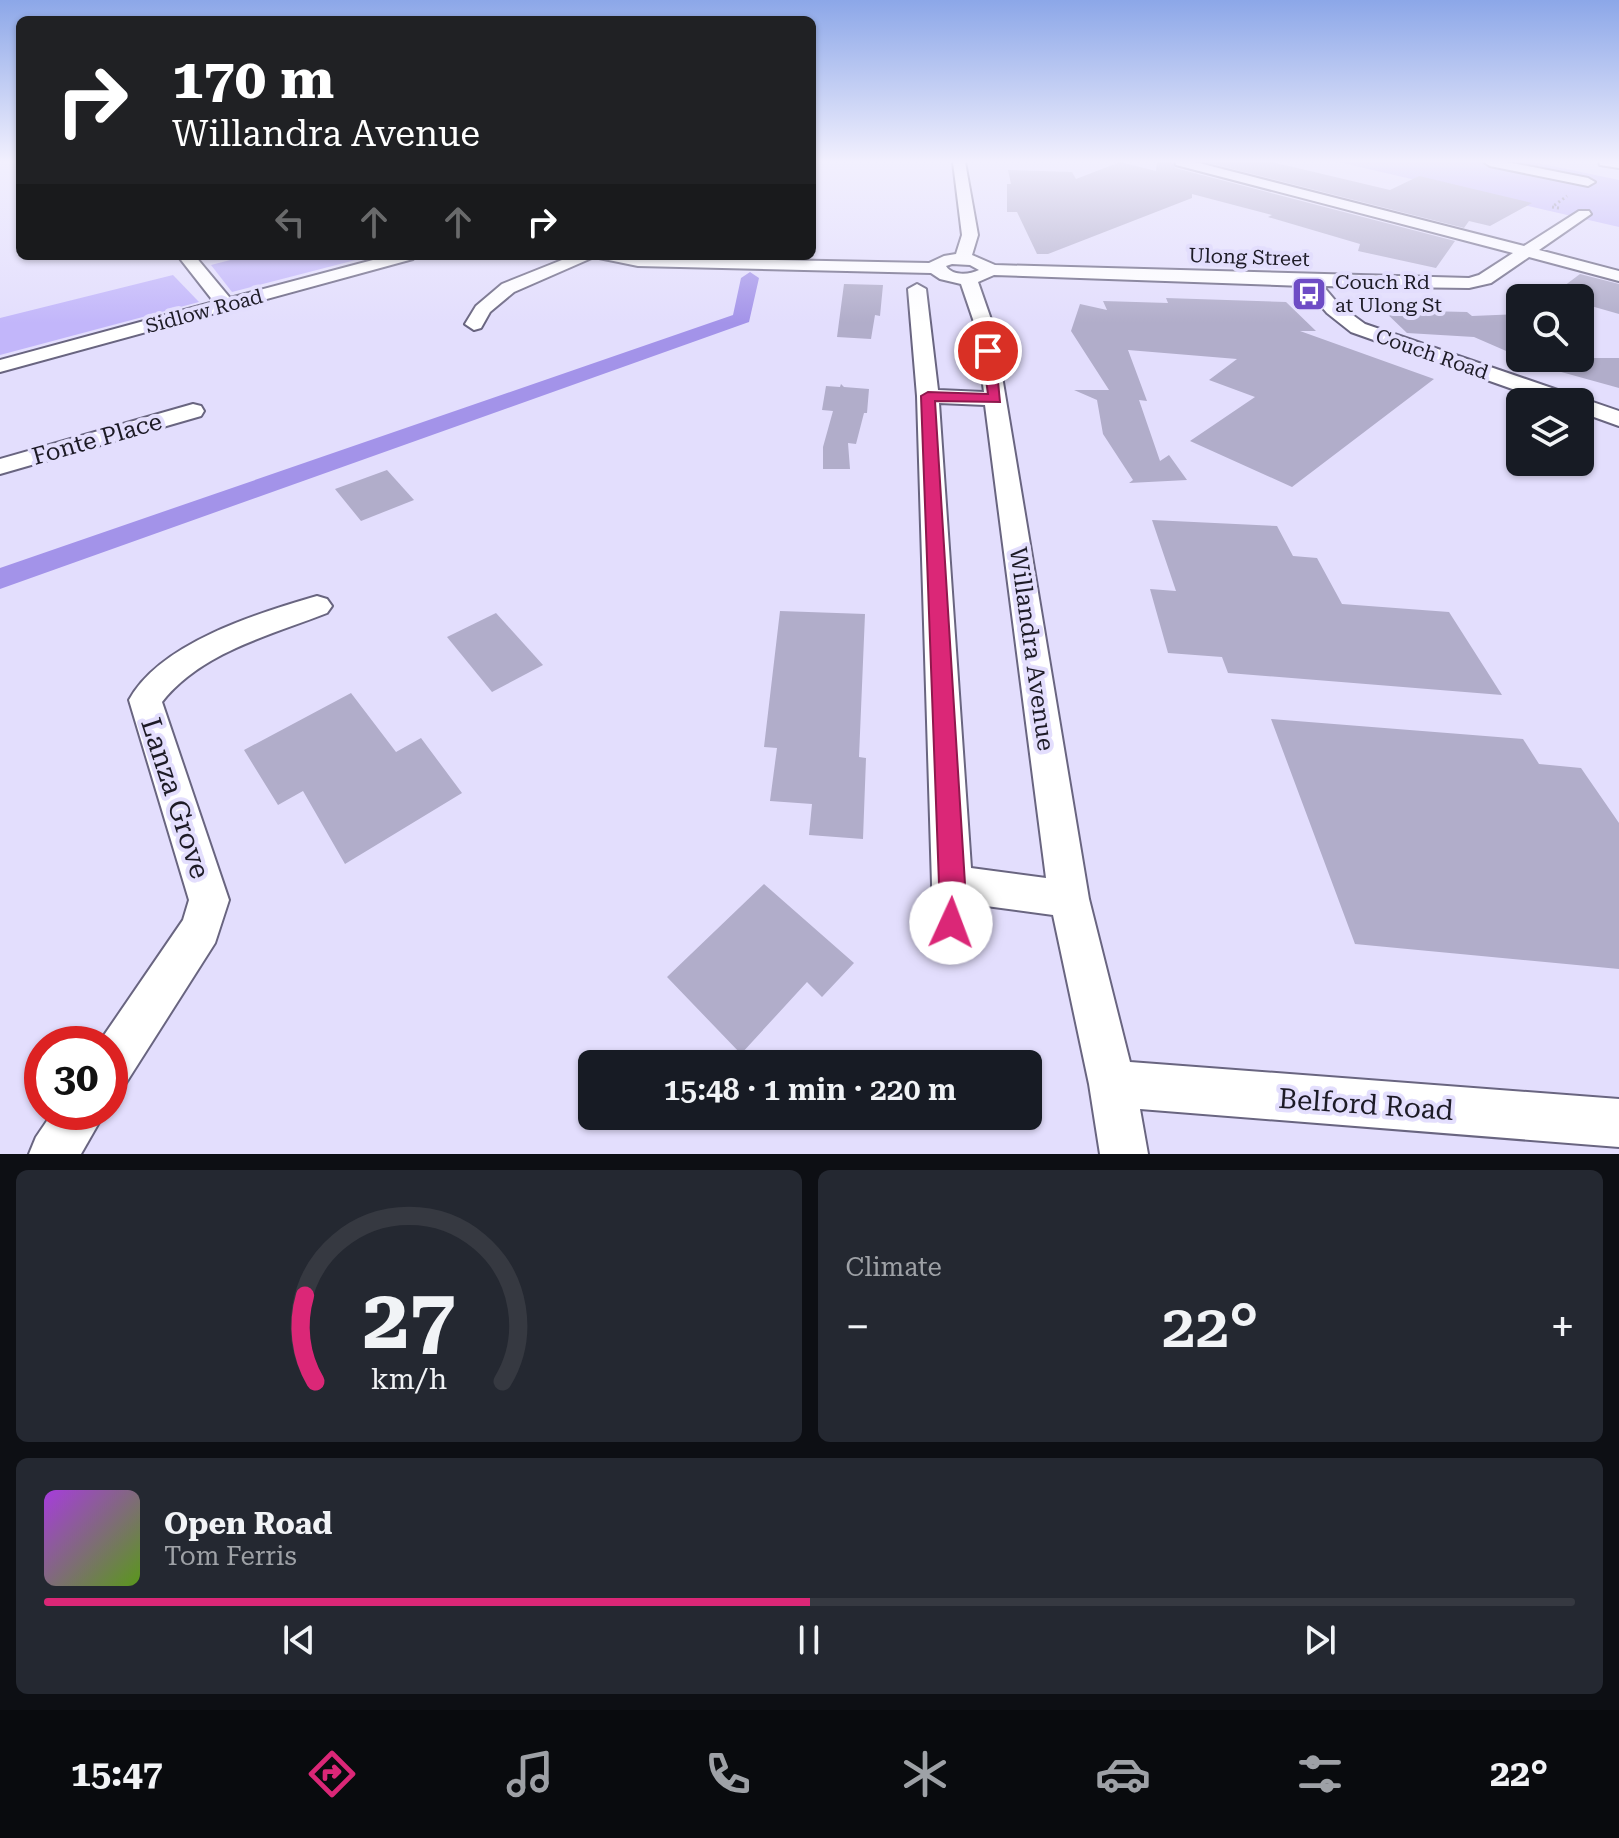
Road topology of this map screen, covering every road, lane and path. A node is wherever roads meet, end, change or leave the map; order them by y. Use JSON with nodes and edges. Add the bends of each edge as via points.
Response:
{"nodes":[{"id":1,"x":967,"y":216,"type":"edge"},
{"id":2,"x":1390,"y":216,"type":"edge"},
{"id":3,"x":1581,"y":216,"type":"edge"},
{"id":4,"x":1526,"y":251,"type":"junction"},
{"id":5,"x":189,"y":260,"type":"edge"},
{"id":6,"x":392,"y":260,"type":"edge"},
{"id":7,"x":576,"y":260,"type":"edge"},
{"id":8,"x":631,"y":260,"type":"edge"},
{"id":9,"x":973,"y":269,"type":"junction"},
{"id":10,"x":1619,"y":276,"type":"edge"},
{"id":11,"x":927,"y":278,"type":"junction"},
{"id":12,"x":1309,"y":281,"type":"junction"},
{"id":13,"x":226,"y":305,"type":"junction"},
{"id":14,"x":474,"y":324,"type":"dead end"},
{"id":15,"x":0,"y":366,"type":"edge"},
{"id":16,"x":1530,"y":388,"type":"edge"},
{"id":17,"x":928,"y":396,"type":"junction"},
{"id":18,"x":995,"y":399,"type":"junction"},
{"id":19,"x":1594,"y":410,"type":"edge"},
{"id":20,"x":193,"y":411,"type":"dead end"},
{"id":21,"x":1619,"y":419,"type":"edge"},
{"id":22,"x":0,"y":467,"type":"edge"},
{"id":23,"x":317,"y":606,"type":"dead end"},
{"id":24,"x":952,"y":884,"type":"junction"},
{"id":25,"x":1069,"y":899,"type":"junction"},
{"id":26,"x":951,"y":923,"type":"dead end"},
{"id":27,"x":128,"y":1040,"type":"edge"},
{"id":28,"x":1112,"y":1084,"type":"junction"},
{"id":29,"x":1619,"y":1123,"type":"edge"},
{"id":30,"x":69,"y":1130,"type":"edge"},
{"id":31,"x":53,"y":1154,"type":"edge"},
{"id":32,"x":1124,"y":1154,"type":"edge"}],
"edges":[{"from":1,"to":9,"type":"street","name":"Willandra Avenue"},
{"from":2,"to":4,"type":"street"},
{"from":3,"to":4,"type":"street","name":"Ulong Street"},
{"from":4,"to":10,"type":"street"},
{"from":4,"to":12,"type":"street","name":"Ulong Street","via":[[1485,279],[1469,283]]},
{"from":5,"to":13,"type":"street"},
{"from":6,"to":13,"type":"street","name":"Sidlow Road"},
{"from":7,"to":14,"type":"street","via":[[532,276],[486,302]]},
{"from":8,"to":11,"type":"street"},
{"from":9,"to":11,"type":"street"},
{"from":9,"to":12,"type":"street","name":"Ulong Street"},
{"from":9,"to":18,"type":"street","name":"Willandra Avenue"},
{"from":11,"to":17,"type":"street"},
{"from":12,"to":16,"type":"street","name":"Couch Road","via":[[1358,328]]},
{"from":13,"to":15,"type":"street","name":"Sidlow Road"},
{"from":17,"to":18,"type":"street"},
{"from":17,"to":24,"type":"street"},
{"from":18,"to":25,"type":"street","name":"Willandra Avenue"},
{"from":19,"to":21,"type":"street"},
{"from":20,"to":22,"type":"street","name":"Fonte Place"},
{"from":23,"to":27,"type":"street","name":"Lanza Grove","via":[[194,656],[156,682],[145,700],[209,900],[201,929]]},
{"from":24,"to":25,"type":"street"},
{"from":24,"to":26,"type":"street"},
{"from":25,"to":28,"type":"street","name":"Willandra Avenue"},
{"from":28,"to":29,"type":"street","name":"Belford Road"},
{"from":28,"to":32,"type":"street","name":"Willandra Avenue"},
{"from":30,"to":31,"type":"street"}]}
